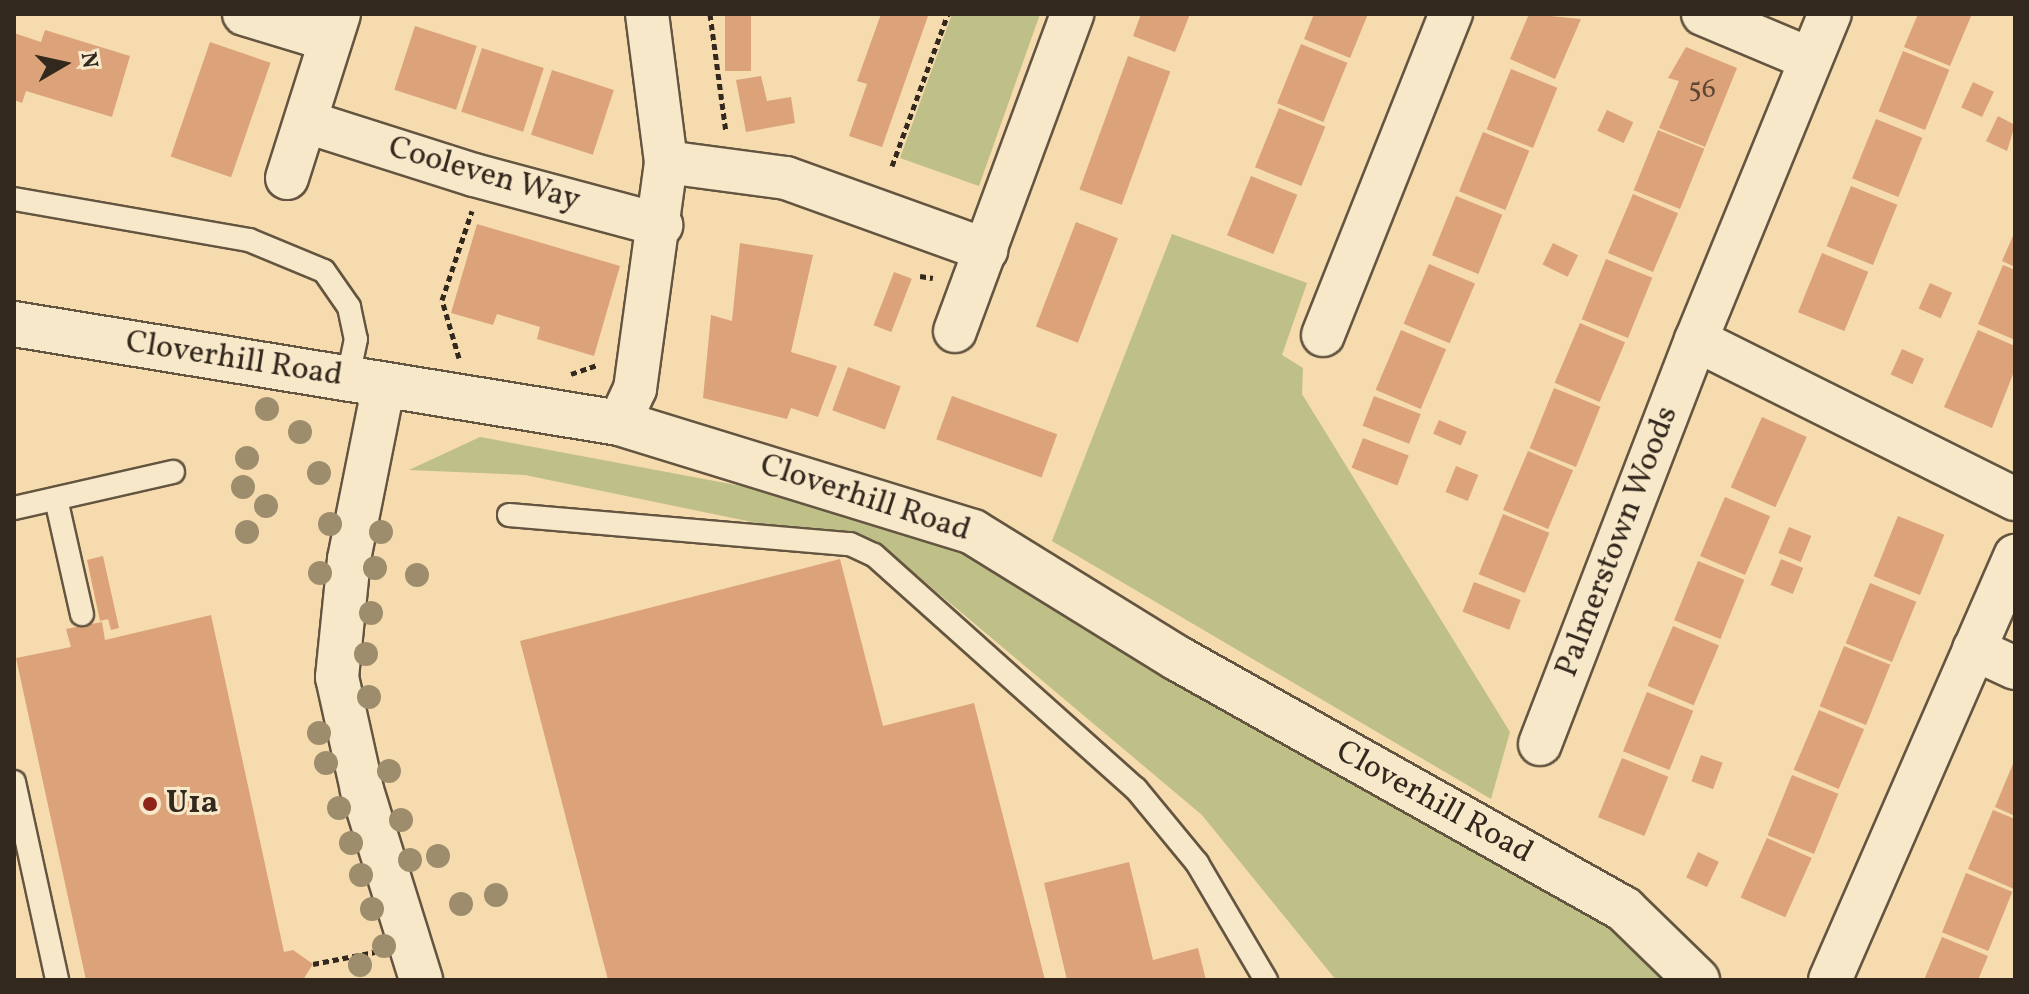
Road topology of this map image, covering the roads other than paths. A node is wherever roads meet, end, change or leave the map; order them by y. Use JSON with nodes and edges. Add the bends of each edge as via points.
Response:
{"nodes":[{"id":1,"x":244,"y":14,"type":"edge"},
{"id":2,"x":647,"y":14,"type":"edge"},
{"id":3,"x":1072,"y":14,"type":"edge"},
{"id":4,"x":1451,"y":14,"type":"edge"},
{"id":5,"x":1703,"y":14,"type":"edge"},
{"id":6,"x":1830,"y":14,"type":"edge"},
{"id":7,"x":334,"y":27,"type":"edge"},
{"id":8,"x":1810,"y":59,"type":"junction"},
{"id":9,"x":307,"y":122,"type":"junction"},
{"id":10,"x":666,"y":162,"type":"junction"},
{"id":11,"x":287,"y":178,"type":"dead end"},
{"id":12,"x":14,"y":199,"type":"edge"},
{"id":13,"x":661,"y":225,"type":"junction"},
{"id":14,"x":986,"y":250,"type":"junction"},
{"id":15,"x":14,"y":324,"type":"edge"},
{"id":16,"x":955,"y":331,"type":"dead end"},
{"id":17,"x":1323,"y":335,"type":"dead end"},
{"id":18,"x":1696,"y":340,"type":"junction"},
{"id":19,"x":366,"y":381,"type":"junction"},
{"id":20,"x":619,"y":423,"type":"junction"},
{"id":21,"x":173,"y":472,"type":"dead end"},
{"id":22,"x":56,"y":499,"type":"junction"},
{"id":23,"x":2015,"y":499,"type":"edge"},
{"id":24,"x":14,"y":508,"type":"edge"},
{"id":25,"x":509,"y":515,"type":"dead end"},
{"id":26,"x":2015,"y":556,"type":"edge"},
{"id":27,"x":82,"y":614,"type":"dead end"},
{"id":28,"x":1974,"y":649,"type":"junction"},
{"id":29,"x":2015,"y":668,"type":"edge"},
{"id":30,"x":1540,"y":744,"type":"dead end"},
{"id":31,"x":14,"y":782,"type":"edge"},
{"id":32,"x":57,"y":980,"type":"edge"},
{"id":33,"x":421,"y":980,"type":"edge"},
{"id":34,"x":1266,"y":980,"type":"edge"},
{"id":35,"x":1697,"y":980,"type":"edge"},
{"id":36,"x":1830,"y":980,"type":"edge"}],
"edges":[{"from":1,"to":7,"type":"street"},
{"from":2,"to":10,"type":"street"},
{"from":3,"to":14,"type":"street"},
{"from":4,"to":17,"type":"street"},
{"from":5,"to":8,"type":"street"},
{"from":6,"to":8,"type":"street","name":"Palmerstown Woods"},
{"from":7,"to":9,"type":"street"},
{"from":8,"to":18,"type":"street","name":"Palmerstown Woods"},
{"from":9,"to":11,"type":"street"},
{"from":9,"to":13,"type":"street","name":"Cooleven Way","via":[[474,175]]},
{"from":10,"to":13,"type":"street"},
{"from":10,"to":14,"type":"street","via":[[786,178]]},
{"from":12,"to":19,"type":"lane","via":[[249,240],[324,271],[349,307]]},
{"from":13,"to":20,"type":"street","via":[[635,389]]},
{"from":14,"to":16,"type":"street"},
{"from":15,"to":19,"type":"street","name":"Cloverhill Road"},
{"from":18,"to":23,"type":"street"},
{"from":18,"to":30,"type":"street","name":"Palmerstown Woods"},
{"from":19,"to":20,"type":"street","name":"Cloverhill Road"},
{"from":19,"to":33,"type":"street","via":[[337,677],[362,790]]},
{"from":20,"to":35,"type":"street","name":"Cloverhill Road","via":[[973,532],[1177,658],[1624,909]]},
{"from":21,"to":22,"type":"lane"},
{"from":22,"to":24,"type":"lane"},
{"from":22,"to":27,"type":"lane"},
{"from":25,"to":34,"type":"lane","via":[[850,544],[874,555],[1136,789],[1197,863]]},
{"from":26,"to":28,"type":"street"},
{"from":28,"to":29,"type":"street"},
{"from":28,"to":36,"type":"street"},
{"from":31,"to":32,"type":"lane"}]}
